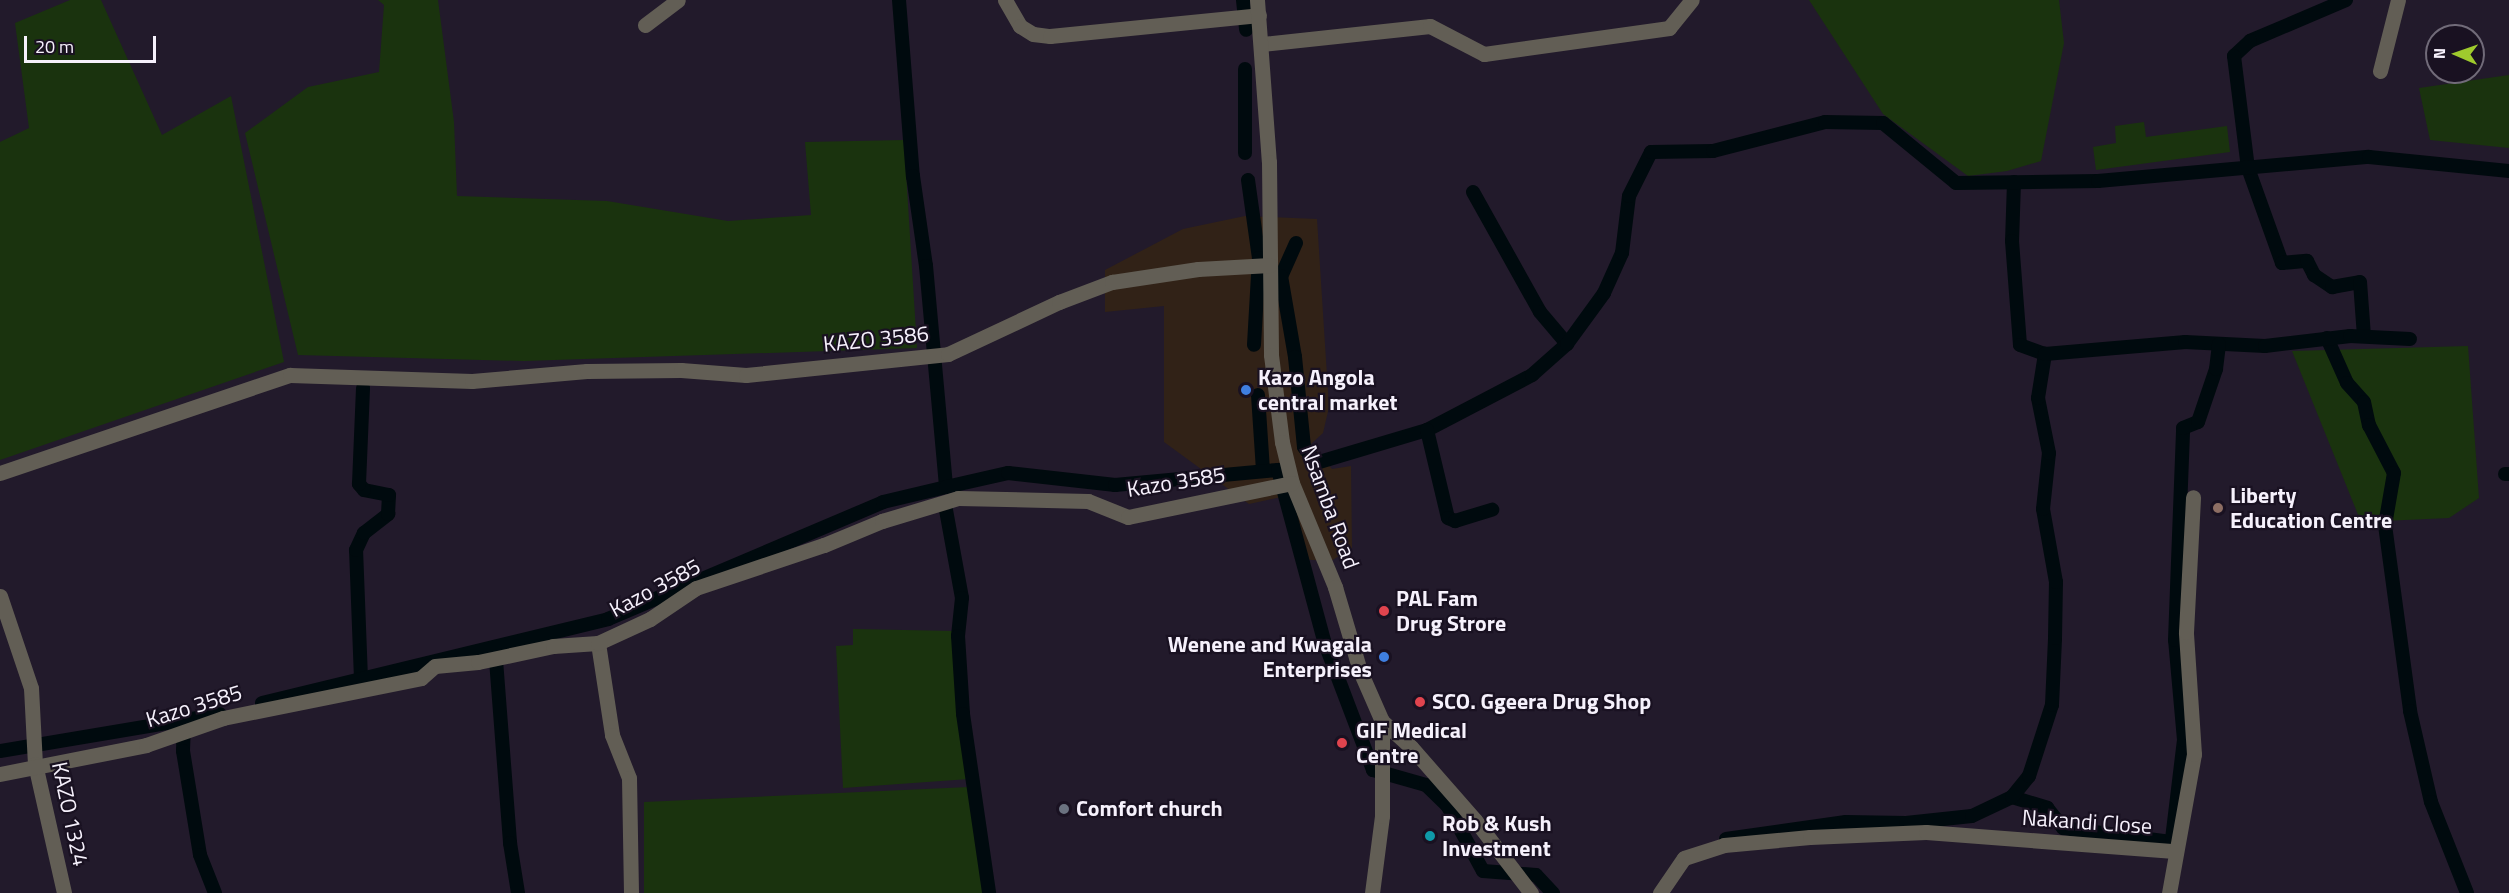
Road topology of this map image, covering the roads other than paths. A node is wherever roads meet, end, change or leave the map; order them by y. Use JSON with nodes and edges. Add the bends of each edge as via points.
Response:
{"nodes":[{"id":1,"x":678,"y":0,"type":"edge"},
{"id":2,"x":1005,"y":0,"type":"edge"},
{"id":3,"x":1692,"y":0,"type":"edge"},
{"id":4,"x":2398,"y":0,"type":"edge"},
{"id":5,"x":1258,"y":7,"type":"edge"},
{"id":6,"x":645,"y":25,"type":"dead end"},
{"id":7,"x":1262,"y":44,"type":"junction"},
{"id":8,"x":2380,"y":71,"type":"dead end"},
{"id":9,"x":1270,"y":265,"type":"junction"},
{"id":10,"x":0,"y":473,"type":"edge"},
{"id":11,"x":1292,"y":483,"type":"junction"},
{"id":12,"x":2193,"y":496,"type":"dead end"},
{"id":13,"x":0,"y":596,"type":"edge"},
{"id":14,"x":598,"y":643,"type":"junction"},
{"id":15,"x":1382,"y":722,"type":"junction"},
{"id":16,"x":35,"y":764,"type":"junction"},
{"id":17,"x":0,"y":774,"type":"edge"},
{"id":18,"x":2174,"y":851,"type":"junction"},
{"id":19,"x":64,"y":893,"type":"edge"},
{"id":20,"x":631,"y":893,"type":"edge"},
{"id":21,"x":1372,"y":893,"type":"edge"},
{"id":22,"x":1531,"y":893,"type":"edge"},
{"id":23,"x":1660,"y":893,"type":"edge"},
{"id":24,"x":2169,"y":893,"type":"edge"}],
"edges":[{"from":1,"to":6,"type":"street"},
{"from":2,"to":5,"type":"street","via":[[1020,26],[1050,36]]},
{"from":3,"to":7,"type":"street","via":[[1669,28],[1484,54],[1430,26]]},
{"from":4,"to":8,"type":"street"},
{"from":5,"to":7,"type":"street","name":"Nsamba Road"},
{"from":7,"to":9,"type":"street","name":"Nsamba Road"},
{"from":9,"to":10,"type":"street","name":"KAZO 3586","via":[[1198,269],[1112,282],[948,354],[746,375],[587,370],[472,381],[290,375]]},
{"from":9,"to":11,"type":"street","name":"Nsamba Road","via":[[1270,355]]},
{"from":11,"to":14,"type":"street","name":"Kazo 3585","via":[[1128,517],[1088,501],[958,498],[696,588],[650,619]]},
{"from":11,"to":15,"type":"street","name":"Nsamba Road","via":[[1335,586],[1360,671]]},
{"from":12,"to":18,"type":"street","name":"Nakandi Close","via":[[2186,632],[2194,754]]},
{"from":13,"to":16,"type":"street","name":"KAZO 1324","via":[[31,688]]},
{"from":14,"to":16,"type":"street","name":"Kazo 3585","via":[[553,646],[478,662],[435,666],[421,678],[223,718],[146,745]]},
{"from":14,"to":20,"type":"street","via":[[612,735],[629,778]]},
{"from":15,"to":21,"type":"street","via":[[1382,816]]},
{"from":15,"to":22,"type":"street","name":"Nsamba Road","via":[[1411,747],[1475,820]]},
{"from":16,"to":17,"type":"street","name":"Kazo 3585"},
{"from":16,"to":19,"type":"street","name":"KAZO 1324"},
{"from":18,"to":23,"type":"street","name":"Nakandi Close","via":[[1926,832],[1810,837],[1724,845],[1684,858]]},
{"from":18,"to":24,"type":"street"}]}
